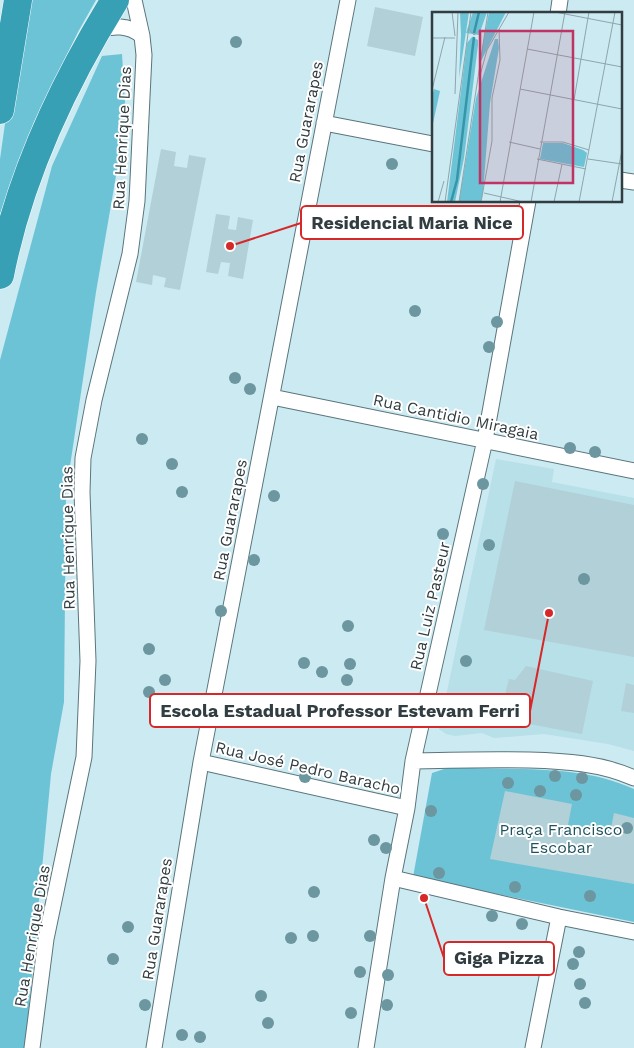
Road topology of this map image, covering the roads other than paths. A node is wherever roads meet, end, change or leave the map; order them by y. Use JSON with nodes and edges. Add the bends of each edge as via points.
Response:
{"nodes":[{"id":1,"x":18,"y":0,"type":"edge"},
{"id":2,"x":115,"y":0,"type":"edge"},
{"id":3,"x":134,"y":0,"type":"edge"},
{"id":4,"x":348,"y":0,"type":"edge"},
{"id":5,"x":96,"y":30,"type":"junction"},
{"id":6,"x":142,"y":36,"type":"junction"},
{"id":7,"x":0,"y":110,"type":"edge"},
{"id":8,"x":324,"y":123,"type":"junction"},
{"id":9,"x":432,"y":144,"type":"edge"},
{"id":10,"x":528,"y":202,"type":"edge"},
{"id":11,"x":0,"y":275,"type":"edge"},
{"id":12,"x":272,"y":397,"type":"junction"},
{"id":13,"x":485,"y":440,"type":"junction"},
{"id":14,"x":634,"y":471,"type":"edge"},
{"id":15,"x":413,"y":761,"type":"junction"},
{"id":16,"x":200,"y":762,"type":"junction"},
{"id":17,"x":634,"y":778,"type":"edge"},
{"id":18,"x":407,"y":808,"type":"junction"},
{"id":19,"x":393,"y":878,"type":"junction"},
{"id":20,"x":559,"y":917,"type":"junction"},
{"id":21,"x":634,"y":932,"type":"edge"},
{"id":22,"x":32,"y":1048,"type":"edge"},
{"id":23,"x":154,"y":1048,"type":"edge"},
{"id":24,"x":366,"y":1048,"type":"edge"},
{"id":25,"x":533,"y":1048,"type":"edge"}],
"edges":[{"from":1,"to":7,"type":"highway"},
{"from":2,"to":5,"type":"highway"},
{"from":3,"to":6,"type":"street","name":"Rua Henrique Dias"},
{"from":4,"to":8,"type":"street","name":"Rua Guararapes"},
{"from":5,"to":6,"type":"street","via":[[125,27]]},
{"from":5,"to":11,"type":"highway","via":[[45,131],[14,214]]},
{"from":6,"to":22,"type":"street","name":"Rua Henrique Dias","via":[[144,71],[139,166],[130,254],[83,458],[88,661],[84,757],[46,939]]},
{"from":8,"to":9,"type":"street"},
{"from":8,"to":12,"type":"street","name":"Rua Guararapes"},
{"from":10,"to":13,"type":"street","name":"Rua Luiz Pasteur"},
{"from":12,"to":13,"type":"street","name":"Rua Cantidio Miragaia"},
{"from":12,"to":16,"type":"street","name":"Rua Guararapes"},
{"from":13,"to":14,"type":"street","name":"Rua Cantidio Miragaia"},
{"from":13,"to":15,"type":"street","name":"Rua Luiz Pasteur"},
{"from":15,"to":17,"type":"street","via":[[570,762],[619,771]]},
{"from":15,"to":18,"type":"street","name":"Rua Luiz Pasteur"},
{"from":16,"to":18,"type":"street","name":"Rua José Pedro Baracho"},
{"from":16,"to":23,"type":"street","name":"Rua Guararapes"},
{"from":18,"to":19,"type":"street","name":"Rua Luiz Pasteur"},
{"from":19,"to":20,"type":"street"},
{"from":19,"to":24,"type":"street","name":"Rua Luiz Pasteur"},
{"from":20,"to":21,"type":"street"},
{"from":20,"to":25,"type":"street"}]}
